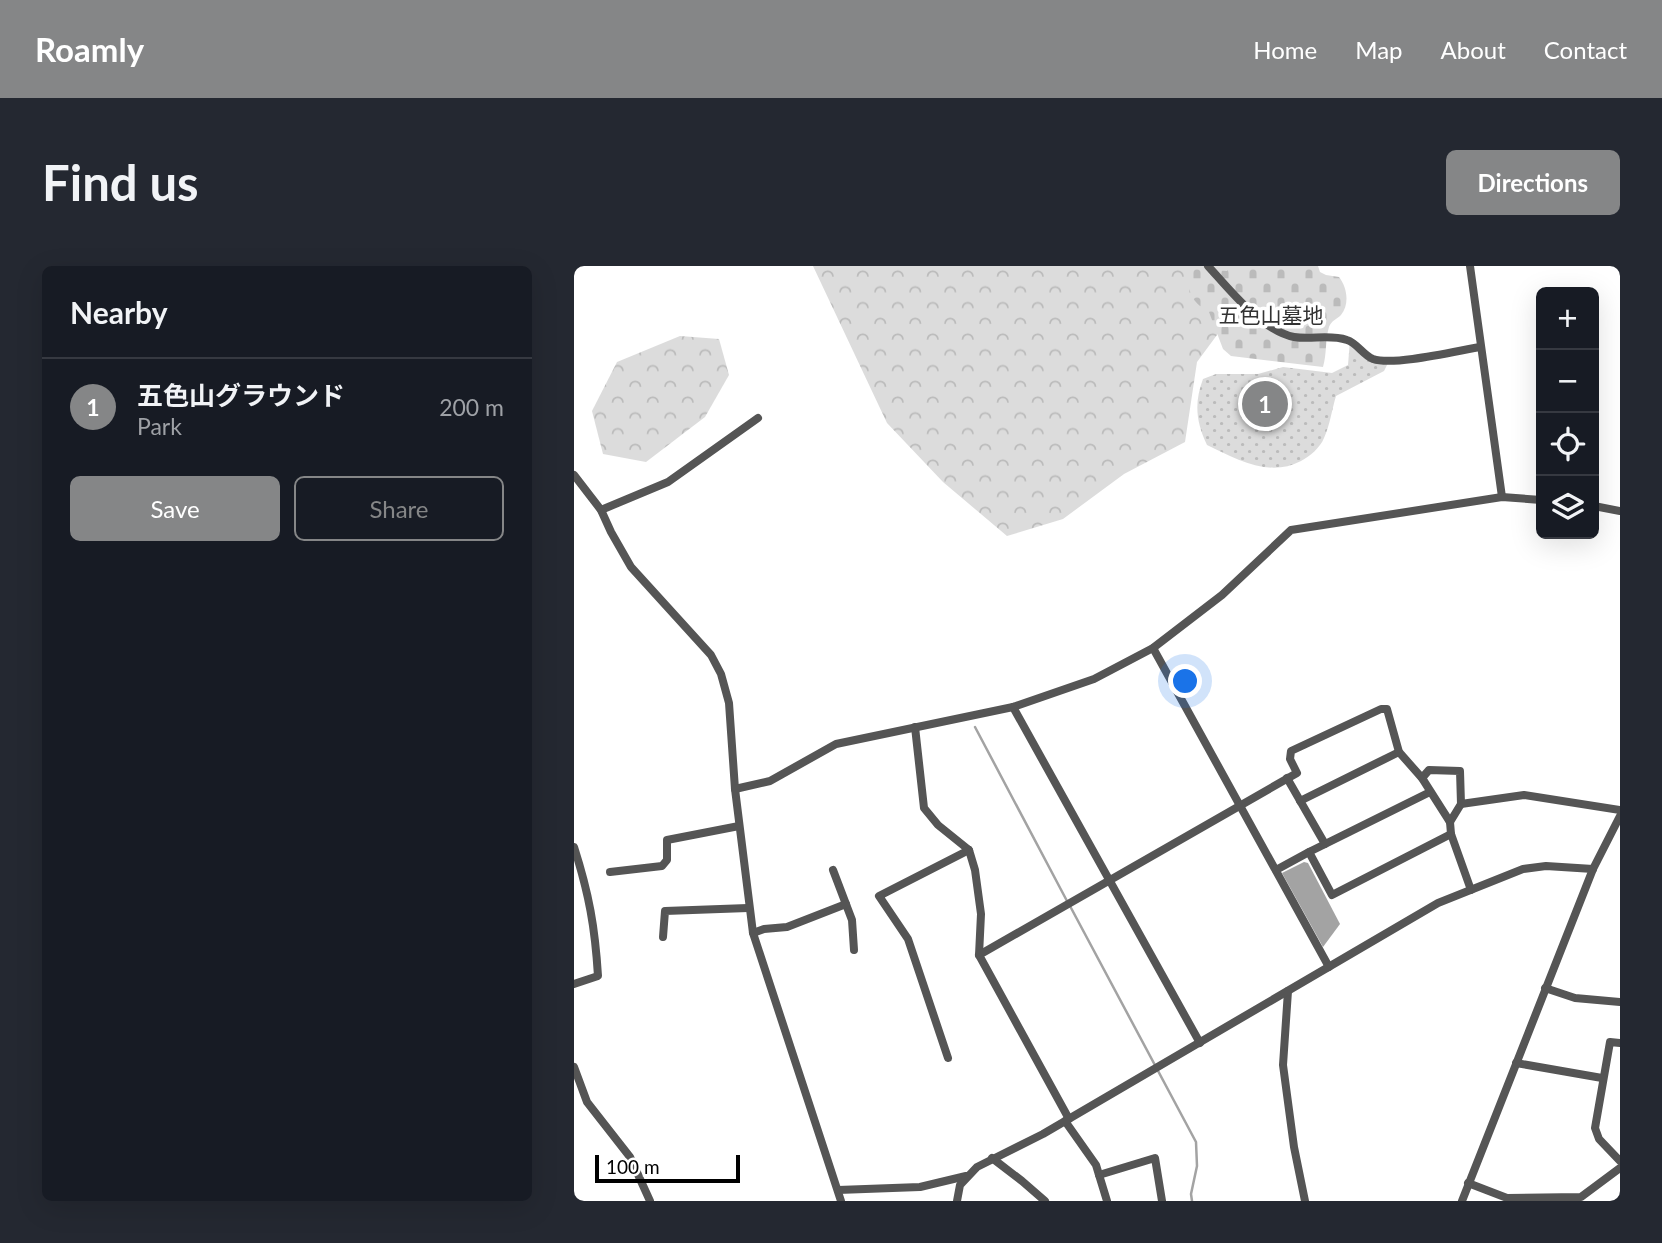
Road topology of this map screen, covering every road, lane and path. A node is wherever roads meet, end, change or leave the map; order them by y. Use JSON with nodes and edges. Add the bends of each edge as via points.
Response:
{"nodes":[{"id":1,"x":1208,"y":266,"type":"edge"},
{"id":2,"x":1470,"y":266,"type":"edge"},
{"id":3,"x":1217,"y":271,"type":"edge"},
{"id":4,"x":1480,"y":347,"type":"junction"},
{"id":5,"x":758,"y":418,"type":"dead end"},
{"id":6,"x":574,"y":475,"type":"edge"},
{"id":7,"x":1502,"y":497,"type":"junction"},
{"id":8,"x":1536,"y":500,"type":"edge"},
{"id":9,"x":1599,"y":507,"type":"edge"},
{"id":10,"x":601,"y":510,"type":"junction"},
{"id":11,"x":1620,"y":511,"type":"edge"},
{"id":12,"x":1153,"y":648,"type":"junction"},
{"id":13,"x":1013,"y":707,"type":"junction"},
{"id":14,"x":915,"y":727,"type":"junction"},
{"id":15,"x":1399,"y":752,"type":"junction"},
{"id":16,"x":1422,"y":778,"type":"junction"},
{"id":17,"x":1287,"y":779,"type":"junction"},
{"id":18,"x":735,"y":789,"type":"junction"},
{"id":19,"x":1430,"y":792,"type":"junction"},
{"id":20,"x":1300,"y":801,"type":"junction"},
{"id":21,"x":1461,"y":804,"type":"junction"},
{"id":22,"x":1241,"y":806,"type":"junction"},
{"id":23,"x":1620,"y":810,"type":"edge"},
{"id":24,"x":1620,"y":817,"type":"edge"},
{"id":25,"x":1450,"y":822,"type":"junction"},
{"id":26,"x":739,"y":826,"type":"junction"},
{"id":27,"x":1451,"y":834,"type":"junction"},
{"id":28,"x":1325,"y":844,"type":"junction"},
{"id":29,"x":574,"y":847,"type":"edge"},
{"id":30,"x":969,"y":850,"type":"junction"},
{"id":31,"x":1309,"y":852,"type":"junction"},
{"id":32,"x":1593,"y":869,"type":"junction"},
{"id":33,"x":833,"y":870,"type":"dead end"},
{"id":34,"x":1276,"y":870,"type":"junction"},
{"id":35,"x":610,"y":872,"type":"dead end"},
{"id":36,"x":1109,"y":879,"type":"junction"},
{"id":37,"x":1471,"y":890,"type":"junction"},
{"id":38,"x":846,"y":904,"type":"junction"},
{"id":39,"x":748,"y":908,"type":"junction"},
{"id":40,"x":753,"y":933,"type":"junction"},
{"id":41,"x":663,"y":937,"type":"dead end"},
{"id":42,"x":854,"y":950,"type":"dead end"},
{"id":43,"x":979,"y":956,"type":"junction"},
{"id":44,"x":1329,"y":967,"type":"junction"},
{"id":45,"x":574,"y":984,"type":"edge"},
{"id":46,"x":1545,"y":989,"type":"junction"},
{"id":47,"x":1288,"y":991,"type":"junction"},
{"id":48,"x":1620,"y":1002,"type":"edge"},
{"id":49,"x":1200,"y":1043,"type":"junction"},
{"id":50,"x":1620,"y":1043,"type":"edge"},
{"id":51,"x":948,"y":1058,"type":"dead end"},
{"id":52,"x":1516,"y":1063,"type":"junction"},
{"id":53,"x":574,"y":1067,"type":"edge"},
{"id":54,"x":1602,"y":1077,"type":"junction"},
{"id":55,"x":1067,"y":1120,"type":"junction"},
{"id":56,"x":992,"y":1158,"type":"junction"},
{"id":57,"x":1620,"y":1161,"type":"edge"},
{"id":58,"x":1620,"y":1168,"type":"edge"},
{"id":59,"x":1100,"y":1175,"type":"junction"},
{"id":60,"x":966,"y":1176,"type":"junction"},
{"id":61,"x":1468,"y":1183,"type":"junction"},
{"id":62,"x":838,"y":1191,"type":"junction"},
{"id":63,"x":650,"y":1201,"type":"edge"},
{"id":64,"x":841,"y":1201,"type":"edge"},
{"id":65,"x":957,"y":1201,"type":"edge"},
{"id":66,"x":1045,"y":1201,"type":"edge"},
{"id":67,"x":1107,"y":1201,"type":"edge"},
{"id":68,"x":1162,"y":1201,"type":"edge"},
{"id":69,"x":1305,"y":1201,"type":"edge"},
{"id":70,"x":1462,"y":1201,"type":"edge"}],
"edges":[{"from":1,"to":3,"type":"street"},
{"from":2,"to":4,"type":"street"},
{"from":3,"to":4,"type":"street","via":[[1269,326],[1283,334],[1350,341],[1373,359],[1406,360]]},
{"from":4,"to":7,"type":"street"},
{"from":5,"to":10,"type":"street","via":[[667,482]]},
{"from":6,"to":10,"type":"street"},
{"from":7,"to":8,"type":"street"},
{"from":7,"to":12,"type":"street","via":[[1290,530],[1222,595]]},
{"from":9,"to":11,"type":"street"},
{"from":10,"to":18,"type":"street","via":[[631,567],[711,655],[721,674],[729,703]]},
{"from":12,"to":13,"type":"street","via":[[1094,679]]},
{"from":12,"to":22,"type":"street"},
{"from":13,"to":14,"type":"street"},
{"from":13,"to":36,"type":"street"},
{"from":14,"to":18,"type":"street","via":[[836,744],[770,781]]},
{"from":14,"to":30,"type":"street","via":[[924,808]]},
{"from":15,"to":16,"type":"street"},
{"from":15,"to":17,"type":"street","via":[[1387,709],[1381,709],[1290,751],[1297,773]]},
{"from":15,"to":20,"type":"street"},
{"from":16,"to":19,"type":"street"},
{"from":16,"to":21,"type":"street","via":[[1429,770],[1460,771]]},
{"from":17,"to":20,"type":"street"},
{"from":17,"to":22,"type":"street"},
{"from":18,"to":26,"type":"street"},
{"from":19,"to":25,"type":"street"},
{"from":19,"to":28,"type":"street"},
{"from":20,"to":28,"type":"street"},
{"from":21,"to":23,"type":"street","via":[[1524,795]]},
{"from":21,"to":25,"type":"street"},
{"from":22,"to":34,"type":"street"},
{"from":22,"to":36,"type":"street"},
{"from":24,"to":32,"type":"street"},
{"from":25,"to":27,"type":"street"},
{"from":26,"to":35,"type":"street","via":[[667,840],[667,860],[662,866]]},
{"from":26,"to":39,"type":"street"},
{"from":27,"to":31,"type":"street","via":[[1332,895]]},
{"from":27,"to":37,"type":"street"},
{"from":28,"to":31,"type":"street"},
{"from":29,"to":45,"type":"street","via":[[588,889],[598,976]]},
{"from":30,"to":43,"type":"street","via":[[981,914]]},
{"from":30,"to":51,"type":"street","via":[[878,896],[908,939]]},
{"from":31,"to":34,"type":"street"},
{"from":32,"to":37,"type":"street","via":[[1523,869]]},
{"from":32,"to":46,"type":"street"},
{"from":33,"to":38,"type":"street"},
{"from":34,"to":44,"type":"street"},
{"from":36,"to":43,"type":"street"},
{"from":36,"to":49,"type":"street"},
{"from":37,"to":44,"type":"street","via":[[1438,903]]},
{"from":38,"to":40,"type":"street","via":[[787,927]]},
{"from":38,"to":42,"type":"street"},
{"from":39,"to":40,"type":"street"},
{"from":39,"to":41,"type":"street","via":[[665,911]]},
{"from":40,"to":62,"type":"street"},
{"from":43,"to":55,"type":"street"},
{"from":44,"to":47,"type":"street"},
{"from":46,"to":48,"type":"street","via":[[1575,998]]},
{"from":46,"to":52,"type":"street"},
{"from":47,"to":49,"type":"street"},
{"from":47,"to":69,"type":"street","via":[[1283,1065]]},
{"from":49,"to":55,"type":"street"},
{"from":50,"to":54,"type":"street","via":[[1610,1042]]},
{"from":52,"to":54,"type":"street"},
{"from":52,"to":61,"type":"street"},
{"from":53,"to":63,"type":"street","via":[[587,1102],[631,1157]]},
{"from":54,"to":57,"type":"street","via":[[1595,1128]]},
{"from":55,"to":56,"type":"street"},
{"from":55,"to":59,"type":"street"},
{"from":56,"to":60,"type":"street"},
{"from":56,"to":66,"type":"street"},
{"from":58,"to":61,"type":"street","via":[[1581,1197],[1507,1198]]},
{"from":59,"to":67,"type":"street"},
{"from":59,"to":68,"type":"street","via":[[1155,1158]]},
{"from":60,"to":62,"type":"street","via":[[920,1187]]},
{"from":60,"to":65,"type":"street"},
{"from":61,"to":70,"type":"street"},
{"from":62,"to":64,"type":"street"}]}
